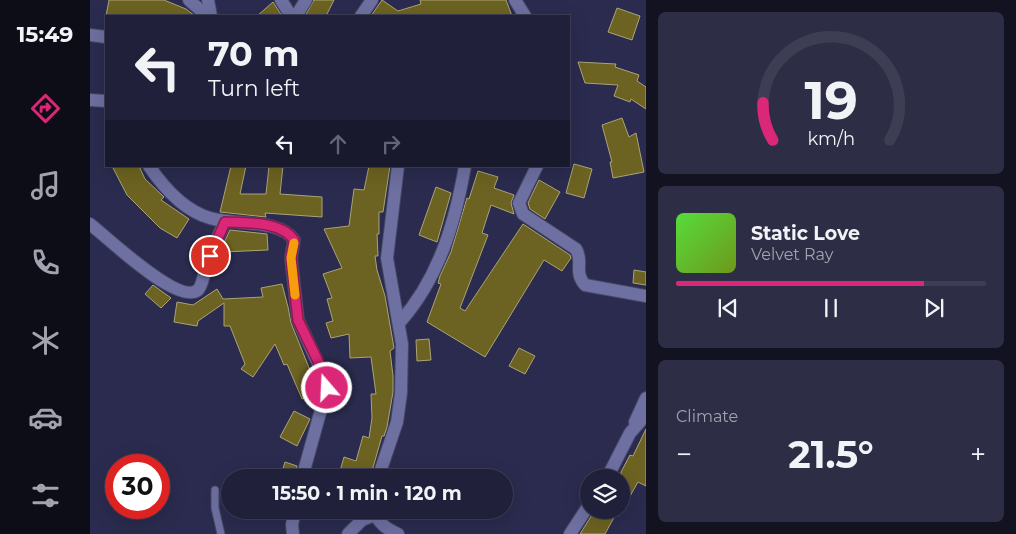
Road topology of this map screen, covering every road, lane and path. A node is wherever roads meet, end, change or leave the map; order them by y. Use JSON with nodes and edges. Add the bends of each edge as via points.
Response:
{"nodes":[{"id":1,"x":189,"y":0,"type":"edge"},
{"id":2,"x":208,"y":0,"type":"edge"},
{"id":3,"x":281,"y":0,"type":"edge"},
{"id":4,"x":306,"y":0,"type":"edge"},
{"id":5,"x":372,"y":0,"type":"edge"},
{"id":6,"x":515,"y":0,"type":"edge"},
{"id":7,"x":206,"y":15,"type":"edge"},
{"id":8,"x":211,"y":15,"type":"edge"},
{"id":9,"x":290,"y":15,"type":"edge"},
{"id":10,"x":297,"y":15,"type":"edge"},
{"id":11,"x":362,"y":15,"type":"edge"},
{"id":12,"x":524,"y":15,"type":"edge"},
{"id":13,"x":90,"y":35,"type":"edge"},
{"id":14,"x":105,"y":37,"type":"edge"},
{"id":15,"x":90,"y":100,"type":"edge"},
{"id":16,"x":105,"y":101,"type":"edge"},
{"id":17,"x":150,"y":167,"type":"edge"},
{"id":18,"x":398,"y":167,"type":"edge"},
{"id":19,"x":465,"y":167,"type":"edge"},
{"id":20,"x":537,"y":167,"type":"edge"},
{"id":21,"x":225,"y":222,"type":"junction"},
{"id":22,"x":90,"y":224,"type":"edge"},
{"id":23,"x":646,"y":296,"type":"edge"},
{"id":24,"x":400,"y":322,"type":"junction"},
{"id":25,"x":646,"y":398,"type":"edge"},
{"id":26,"x":646,"y":415,"type":"edge"},
{"id":27,"x":630,"y":433,"type":"junction"},
{"id":28,"x":304,"y":469,"type":"edge"},
{"id":29,"x":381,"y":469,"type":"edge"},
{"id":30,"x":612,"y":469,"type":"edge"},
{"id":31,"x":215,"y":490,"type":"dead end"},
{"id":32,"x":293,"y":519,"type":"edge"},
{"id":33,"x":364,"y":519,"type":"edge"},
{"id":34,"x":379,"y":519,"type":"edge"},
{"id":35,"x":580,"y":519,"type":"edge"},
{"id":36,"x":221,"y":534,"type":"edge"},
{"id":37,"x":293,"y":534,"type":"edge"},
{"id":38,"x":348,"y":534,"type":"edge"},
{"id":39,"x":398,"y":534,"type":"edge"},
{"id":40,"x":570,"y":534,"type":"edge"}],
"edges":[{"from":1,"to":7,"type":"street"},
{"from":2,"to":8,"type":"street"},
{"from":3,"to":9,"type":"street"},
{"from":4,"to":10,"type":"street"},
{"from":5,"to":11,"type":"street"},
{"from":6,"to":12,"type":"street"},
{"from":13,"to":14,"type":"street"},
{"from":15,"to":16,"type":"street"},
{"from":17,"to":21,"type":"street","via":[[166,188],[193,211]]},
{"from":18,"to":24,"type":"street","via":[[387,258]]},
{"from":19,"to":24,"type":"street","via":[[455,217],[437,264],[428,283]]},
{"from":20,"to":23,"type":"street","via":[[519,203],[523,214],[576,249],[580,255],[578,274],[586,285]]},
{"from":21,"to":22,"type":"street","via":[[200,287],[196,291],[183,292],[152,274]]},
{"from":21,"to":28,"type":"street","via":[[272,226],[289,233],[294,240],[291,258],[298,320],[327,388]]},
{"from":24,"to":29,"type":"street","via":[[400,408]]},
{"from":25,"to":27,"type":"street"},
{"from":26,"to":27,"type":"street"},
{"from":27,"to":30,"type":"street"},
{"from":31,"to":36,"type":"lane"},
{"from":32,"to":37,"type":"street"},
{"from":33,"to":38,"type":"street"},
{"from":34,"to":39,"type":"street","via":[[387,529]]},
{"from":35,"to":40,"type":"street"}]}
